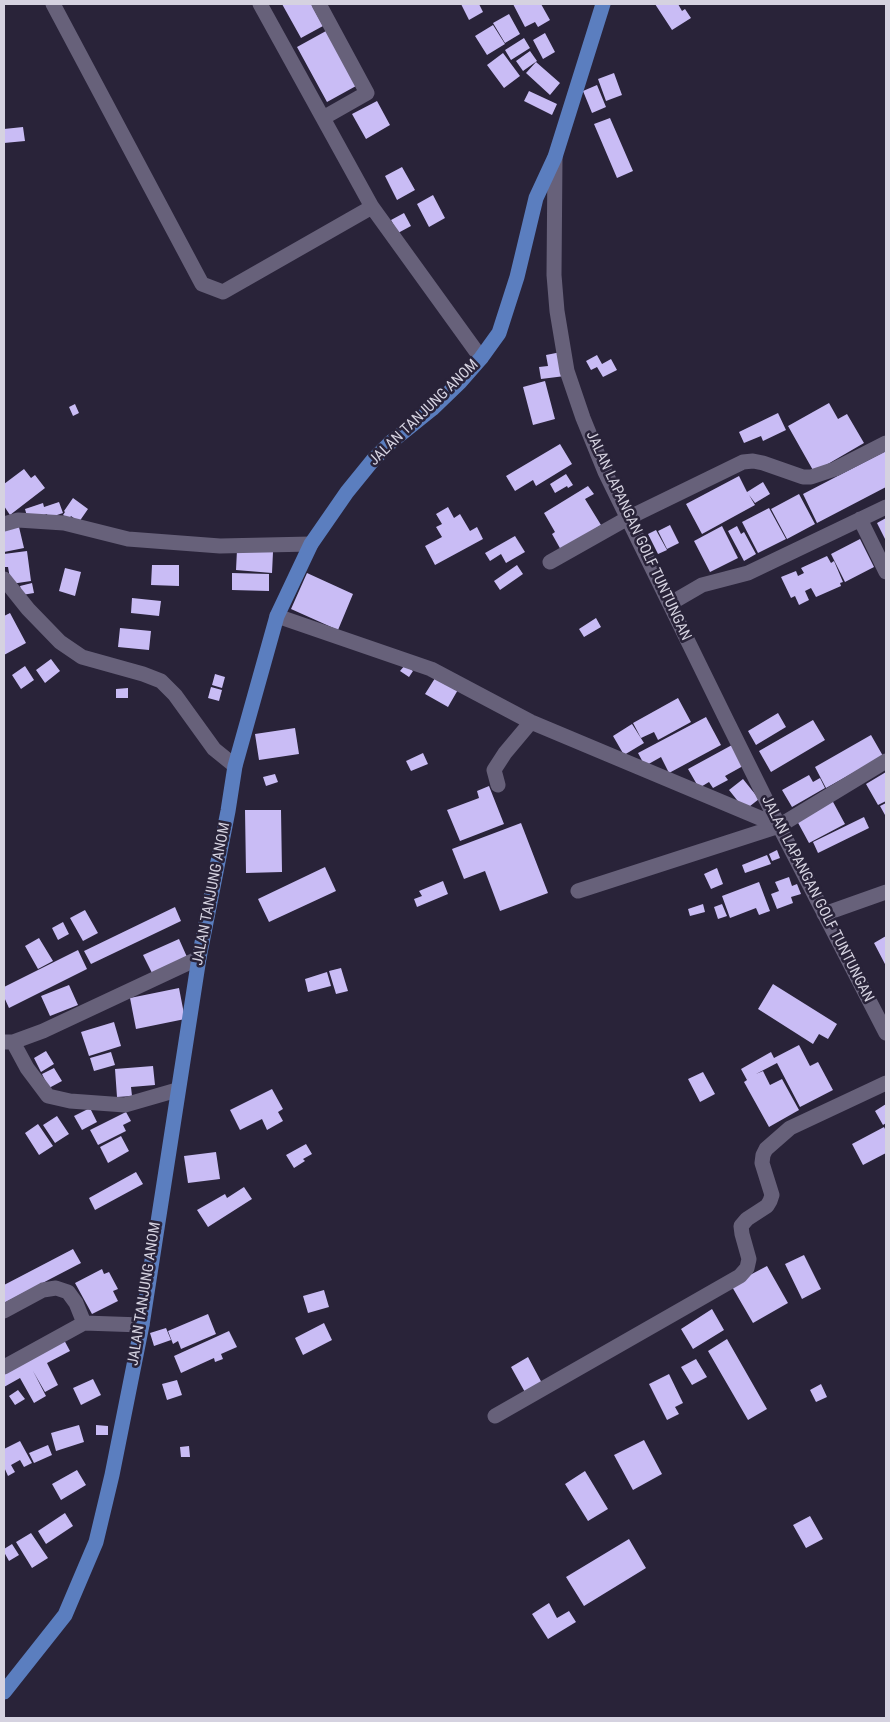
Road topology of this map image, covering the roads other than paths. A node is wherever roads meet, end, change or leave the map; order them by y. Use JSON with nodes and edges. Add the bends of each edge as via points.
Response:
{"nodes":[{"id":1,"x":53,"y":4,"type":"edge"},
{"id":2,"x":260,"y":4,"type":"edge"},
{"id":3,"x":319,"y":4,"type":"edge"},
{"id":4,"x":603,"y":4,"type":"edge"},
{"id":5,"x":323,"y":118,"type":"junction"},
{"id":6,"x":555,"y":157,"type":"junction"},
{"id":7,"x":372,"y":207,"type":"junction"},
{"id":8,"x":481,"y":358,"type":"junction"},
{"id":9,"x":886,"y":443,"type":"edge"},
{"id":10,"x":886,"y":507,"type":"edge"},
{"id":11,"x":628,"y":518,"type":"junction"},
{"id":12,"x":860,"y":518,"type":"junction"},
{"id":13,"x":4,"y":524,"type":"edge"},
{"id":14,"x":311,"y":544,"type":"junction"},
{"id":15,"x":550,"y":562,"type":"dead end"},
{"id":16,"x":886,"y":572,"type":"edge"},
{"id":17,"x":4,"y":578,"type":"edge"},
{"id":18,"x":670,"y":603,"type":"junction"},
{"id":19,"x":277,"y":616,"type":"junction"},
{"id":20,"x":531,"y":722,"type":"junction"},
{"id":21,"x":886,"y":761,"type":"edge"},
{"id":22,"x":234,"y":766,"type":"junction"},
{"id":23,"x":498,"y":785,"type":"dead end"},
{"id":24,"x":779,"y":826,"type":"junction"},
{"id":25,"x":578,"y":891,"type":"dead end"},
{"id":26,"x":886,"y":892,"type":"edge"},
{"id":27,"x":824,"y":914,"type":"junction"},
{"id":28,"x":199,"y":958,"type":"junction"},
{"id":29,"x":886,"y":1033,"type":"edge"},
{"id":30,"x":9,"y":1042,"type":"edge"},
{"id":31,"x":886,"y":1083,"type":"edge"},
{"id":32,"x":177,"y":1090,"type":"junction"},
{"id":33,"x":4,"y":1311,"type":"edge"},
{"id":34,"x":84,"y":1323,"type":"junction"},
{"id":35,"x":142,"y":1325,"type":"junction"},
{"id":36,"x":4,"y":1367,"type":"edge"},
{"id":37,"x":494,"y":1416,"type":"dead end"},
{"id":38,"x":4,"y":1692,"type":"edge"}],
"edges":[{"from":1,"to":7,"type":"street","via":[[202,284],[223,292]]},
{"from":2,"to":5,"type":"street"},
{"from":3,"to":5,"type":"street","via":[[368,93]]},
{"from":4,"to":6,"type":"main road","name":"JALAN LAPANGAN GOLF TUNTUNGAN"},
{"from":5,"to":7,"type":"street"},
{"from":6,"to":8,"type":"main road","name":"JALAN TANJUNG ANOM","via":[[536,198],[505,320]]},
{"from":6,"to":11,"type":"street","name":"JALAN LAPANGAN GOLF TUNTUNGAN","via":[[554,275],[567,371],[587,427]]},
{"from":7,"to":8,"type":"street"},
{"from":8,"to":14,"type":"main road","name":"JALAN TANJUNG ANOM","via":[[432,409],[403,431],[374,460]]},
{"from":9,"to":11,"type":"street","via":[[811,477],[764,463],[743,462]]},
{"from":10,"to":12,"type":"street"},
{"from":11,"to":15,"type":"street"},
{"from":11,"to":18,"type":"street","name":"JALAN LAPANGAN GOLF TUNTUNGAN"},
{"from":12,"to":16,"type":"street"},
{"from":12,"to":18,"type":"street","via":[[748,573],[702,585]]},
{"from":13,"to":14,"type":"street","via":[[18,520],[64,523],[128,539],[220,546]]},
{"from":14,"to":19,"type":"main road","name":"JALAN TANJUNG ANOM"},
{"from":17,"to":22,"type":"street","via":[[60,642],[82,657],[161,681],[214,749]]},
{"from":18,"to":24,"type":"street","name":"JALAN LAPANGAN GOLF TUNTUNGAN"},
{"from":19,"to":20,"type":"street","via":[[431,669]]},
{"from":19,"to":22,"type":"main road","name":"JALAN TANJUNG ANOM"},
{"from":20,"to":23,"type":"street","via":[[495,768]]},
{"from":20,"to":24,"type":"street"},
{"from":21,"to":24,"type":"street"},
{"from":22,"to":28,"type":"main road","name":"JALAN TANJUNG ANOM"},
{"from":24,"to":25,"type":"street"},
{"from":24,"to":27,"type":"street","name":"JALAN LAPANGAN GOLF TUNTUNGAN"},
{"from":26,"to":27,"type":"street"},
{"from":27,"to":29,"type":"street","name":"JALAN LAPANGAN GOLF TUNTUNGAN"},
{"from":28,"to":30,"type":"street","via":[[43,1031]]},
{"from":28,"to":32,"type":"main road","name":"JALAN TANJUNG ANOM"},
{"from":30,"to":32,"type":"street","via":[[48,1096],[125,1105]]},
{"from":31,"to":37,"type":"street","via":[[790,1128],[766,1149],[762,1163],[772,1195],[770,1202],[741,1226],[749,1259],[740,1276]]},
{"from":32,"to":35,"type":"main road","name":"JALAN TANJUNG ANOM"},
{"from":33,"to":34,"type":"street","via":[[43,1290],[56,1288],[68,1292]]},
{"from":34,"to":35,"type":"street"},
{"from":34,"to":36,"type":"street"},
{"from":35,"to":38,"type":"main road","name":"JALAN TANJUNG ANOM","via":[[96,1542],[65,1615]]}]}
